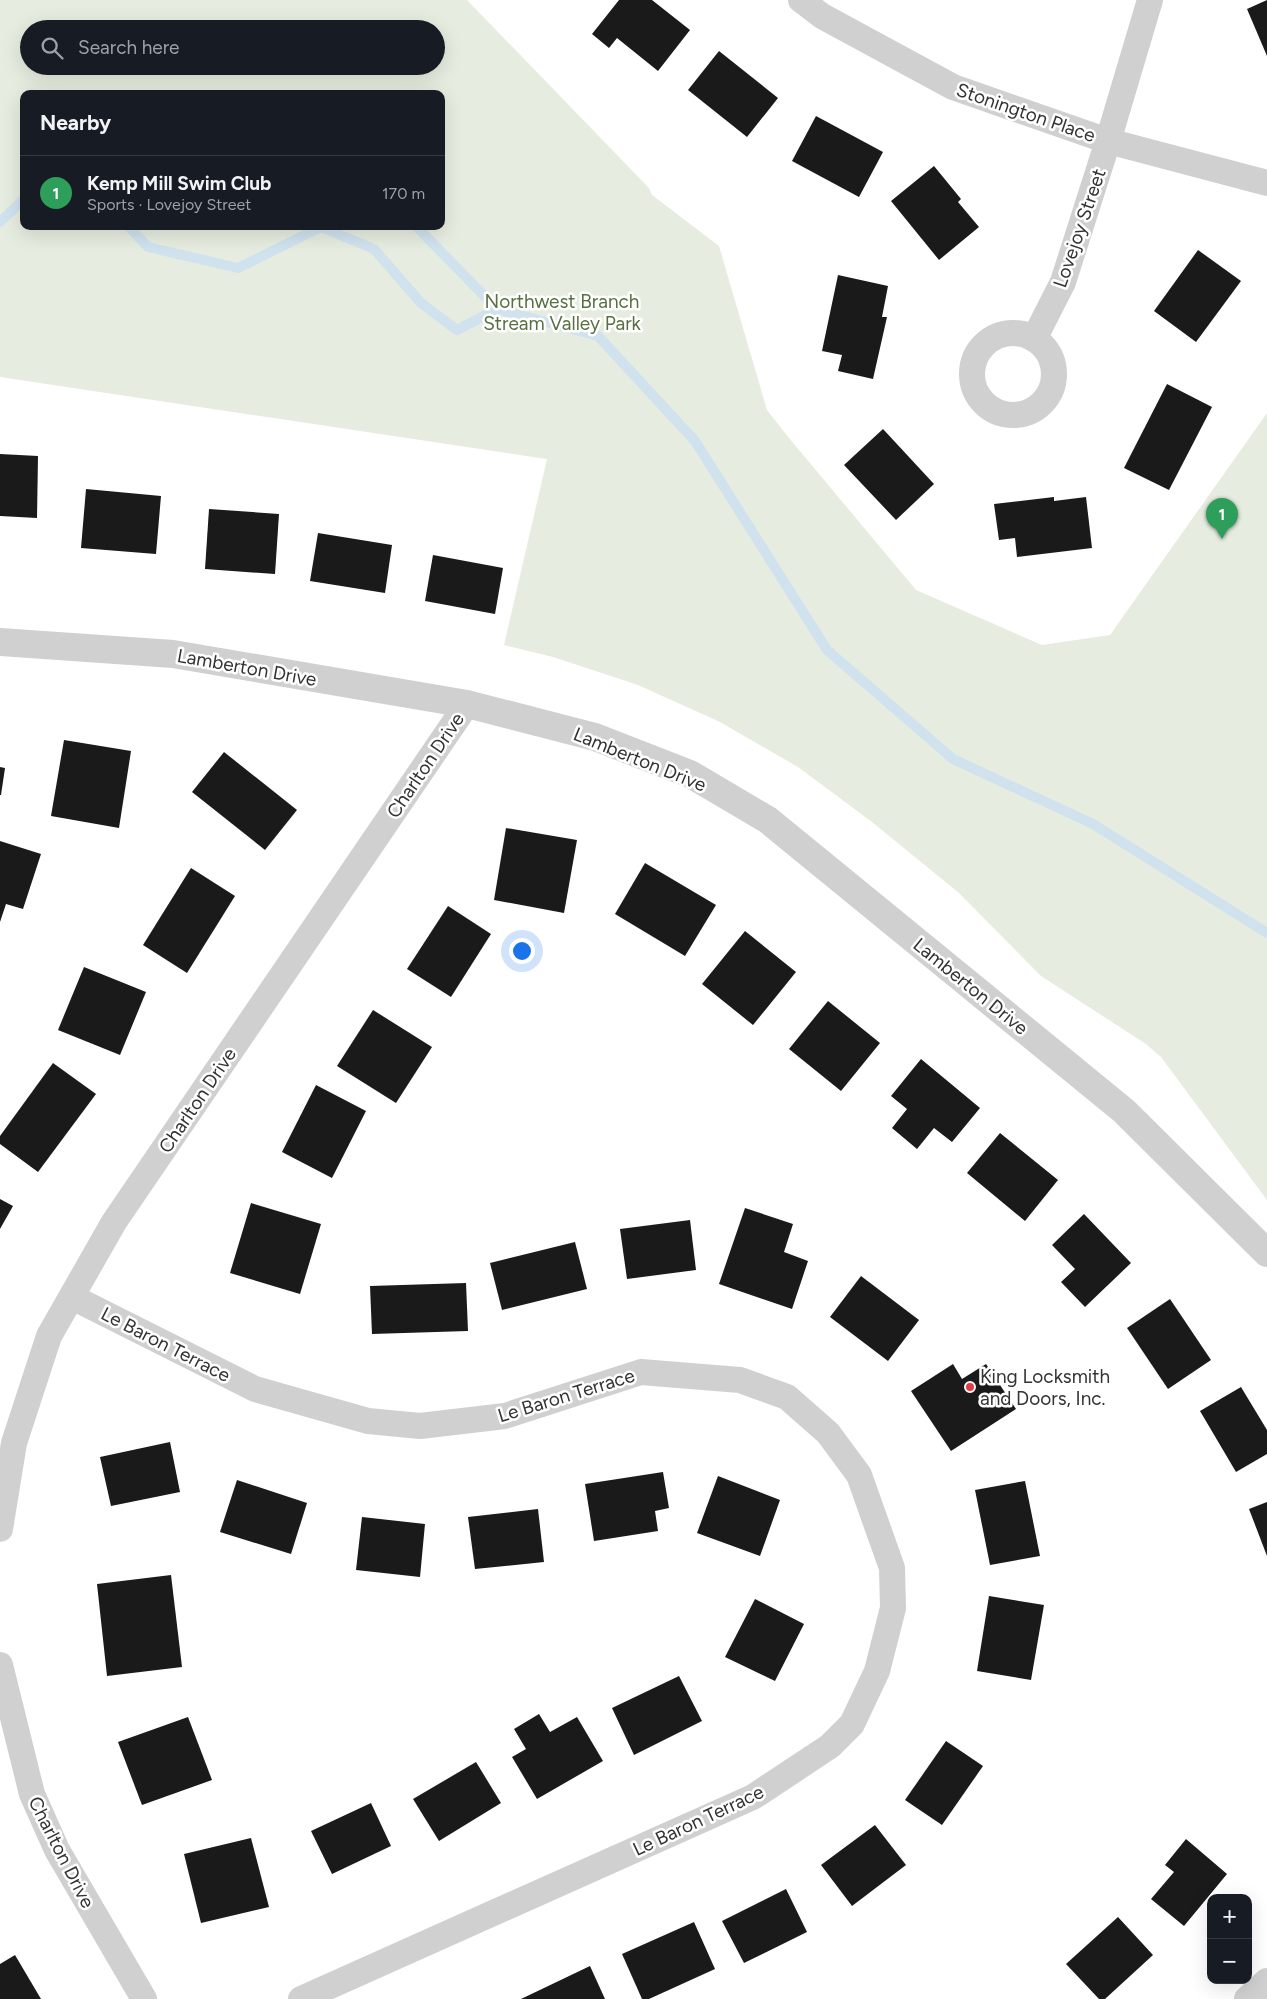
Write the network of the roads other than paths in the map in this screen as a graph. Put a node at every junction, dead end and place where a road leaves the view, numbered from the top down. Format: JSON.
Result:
{"nodes":[{"id":1,"x":801,"y":0,"type":"edge"},
{"id":2,"x":1150,"y":0,"type":"edge"},
{"id":3,"x":1108,"y":141,"type":"junction"},
{"id":4,"x":1267,"y":183,"type":"edge"},
{"id":5,"x":1034,"y":339,"type":"dead end"},
{"id":6,"x":0,"y":642,"type":"edge"},
{"id":7,"x":466,"y":704,"type":"junction"},
{"id":8,"x":1267,"y":1253,"type":"edge"},
{"id":9,"x":72,"y":1297,"type":"junction"},
{"id":10,"x":0,"y":1529,"type":"edge"},
{"id":11,"x":0,"y":1665,"type":"edge"},
{"id":12,"x":1267,"y":1980,"type":"edge"},
{"id":13,"x":144,"y":1999,"type":"edge"},
{"id":14,"x":301,"y":1999,"type":"edge"},
{"id":15,"x":1247,"y":1999,"type":"edge"}],
"edges":[{"from":1,"to":3,"type":"street","name":"Stonington Place"},
{"from":2,"to":3,"type":"street","name":"Lovejoy Street"},
{"from":3,"to":4,"type":"street","name":"Stonington Place"},
{"from":3,"to":5,"type":"street","name":"Lovejoy Street"},
{"from":6,"to":7,"type":"street","name":"Lamberton Drive"},
{"from":7,"to":8,"type":"street","name":"Lamberton Drive"},
{"from":7,"to":9,"type":"street","name":"Charlton Drive"},
{"from":9,"to":10,"type":"street","name":"Charlton Drive"},
{"from":9,"to":14,"type":"street","name":"Le Baron Terrace"},
{"from":11,"to":13,"type":"street","name":"Charlton Drive"},
{"from":12,"to":15,"type":"street"}]}
